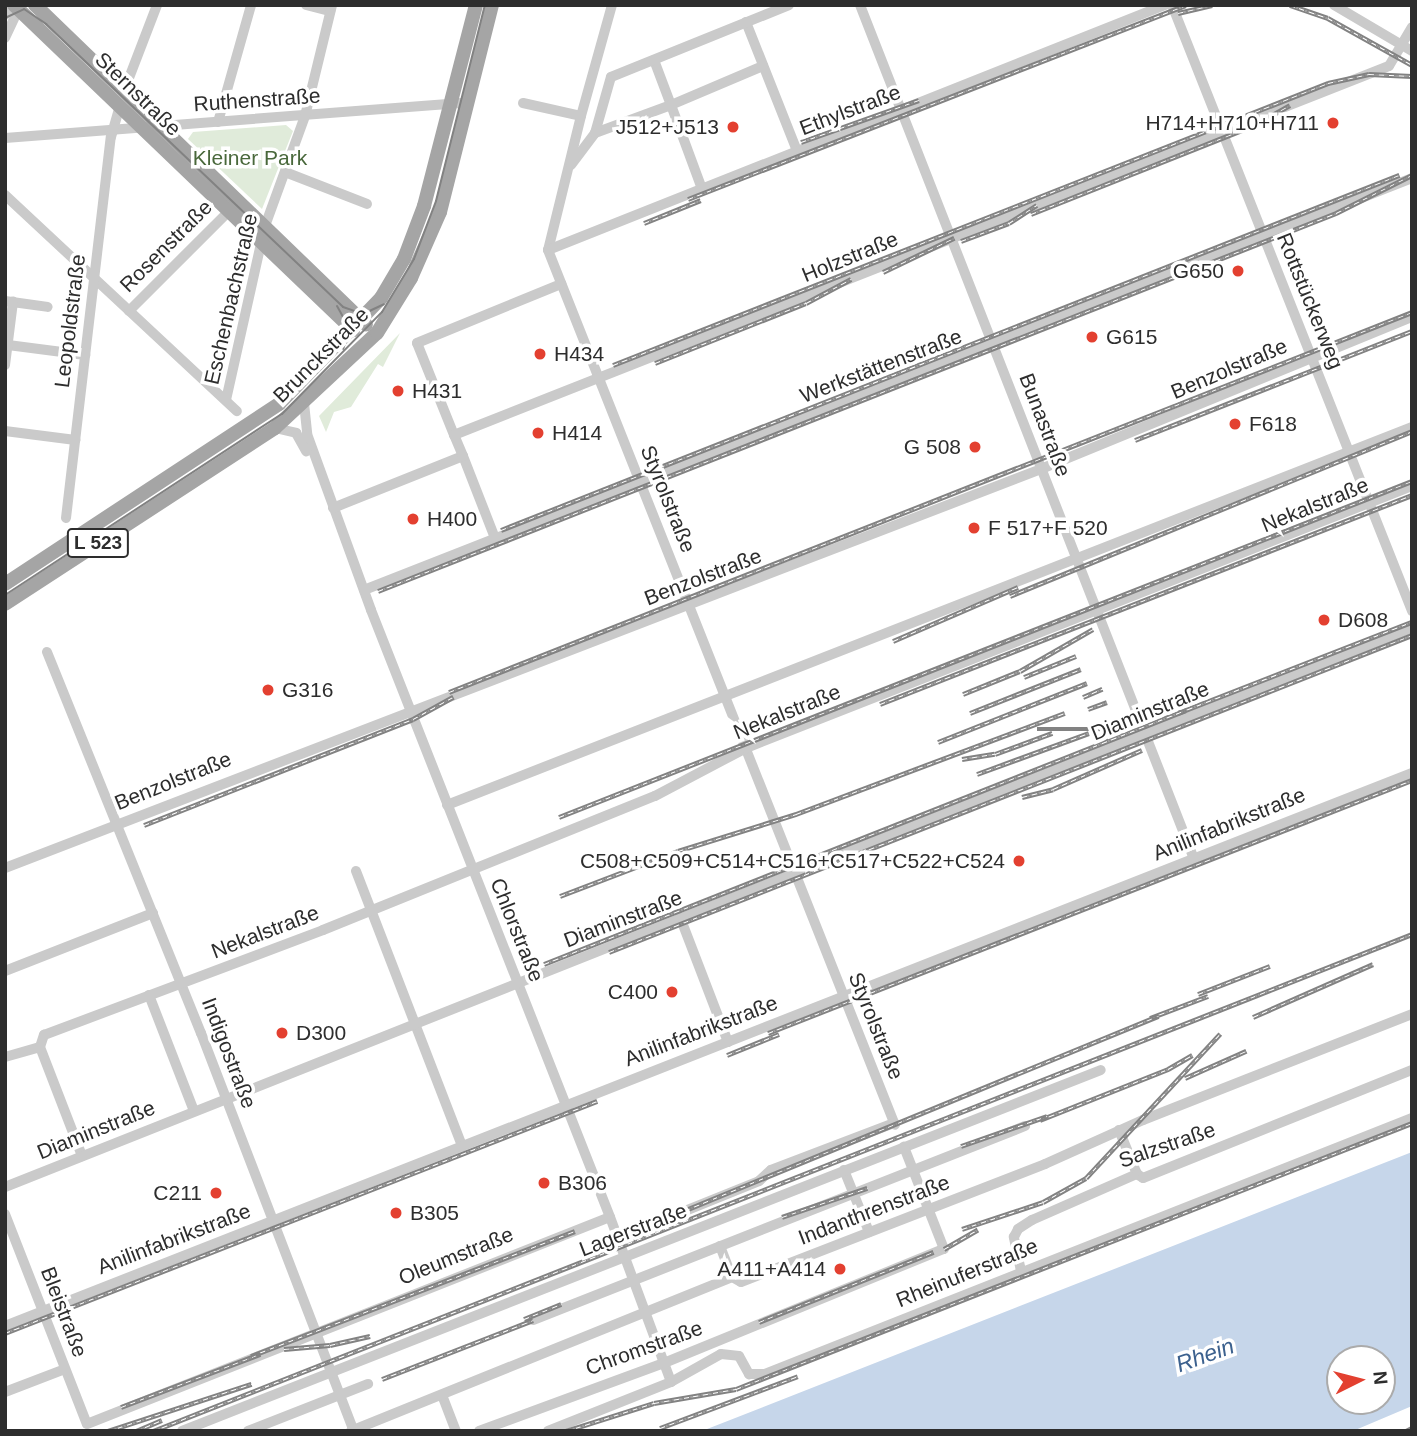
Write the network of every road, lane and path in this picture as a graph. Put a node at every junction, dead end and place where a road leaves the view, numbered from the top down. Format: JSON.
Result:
{"nodes":[{"id":1,"x":35,"y":5,"type":"edge"},
{"id":2,"x":157,"y":5,"type":"edge"},
{"id":3,"x":251,"y":5,"type":"edge"},
{"id":4,"x":306,"y":5,"type":"edge"},
{"id":5,"x":476,"y":5,"type":"edge"},
{"id":6,"x":492,"y":5,"type":"edge"},
{"id":7,"x":612,"y":5,"type":"edge"},
{"id":8,"x":789,"y":5,"type":"edge"},
{"id":9,"x":860,"y":5,"type":"edge"},
{"id":10,"x":1165,"y":5,"type":"edge"},
{"id":11,"x":1172,"y":5,"type":"edge"},
{"id":12,"x":1334,"y":5,"type":"edge"},
{"id":13,"x":16,"y":6,"type":"edge"},
{"id":14,"x":331,"y":8,"type":"edge"},
{"id":15,"x":5,"y":15,"type":"edge"},
{"id":16,"x":746,"y":22,"type":"junction"},
{"id":17,"x":1412,"y":27,"type":"edge"},
{"id":18,"x":5,"y":38,"type":"edge"},
{"id":19,"x":1401,"y":45,"type":"junction"},
{"id":20,"x":1412,"y":51,"type":"edge"},
{"id":21,"x":654,"y":60,"type":"junction"},
{"id":22,"x":763,"y":66,"type":"junction"},
{"id":23,"x":124,"y":91,"type":"junction"},
{"id":24,"x":468,"y":102,"type":"junction"},
{"id":25,"x":523,"y":103,"type":"dead end"},
{"id":26,"x":671,"y":105,"type":"junction"},
{"id":27,"x":120,"y":106,"type":"junction"},
{"id":28,"x":450,"y":107,"type":"junction"},
{"id":29,"x":902,"y":111,"type":"junction"},
{"id":30,"x":305,"y":116,"type":"junction"},
{"id":31,"x":581,"y":116,"type":"junction"},
{"id":32,"x":218,"y":122,"type":"junction"},
{"id":33,"x":186,"y":124,"type":"junction"},
{"id":34,"x":160,"y":125,"type":"junction"},
{"id":35,"x":141,"y":127,"type":"junction"},
{"id":36,"x":112,"y":129,"type":"junction"},
{"id":37,"x":1222,"y":130,"type":"junction"},
{"id":38,"x":595,"y":133,"type":"junction"},
{"id":39,"x":5,"y":138,"type":"edge"},
{"id":40,"x":180,"y":144,"type":"junction"},
{"id":41,"x":797,"y":151,"type":"junction"},
{"id":42,"x":569,"y":167,"type":"junction"},
{"id":43,"x":285,"y":172,"type":"junction"},
{"id":44,"x":1412,"y":178,"type":"edge"},
{"id":45,"x":702,"y":189,"type":"junction"},
{"id":46,"x":5,"y":195,"type":"edge"},
{"id":47,"x":367,"y":204,"type":"dead end"},
{"id":48,"x":231,"y":209,"type":"junction"},
{"id":49,"x":264,"y":234,"type":"junction"},
{"id":50,"x":1263,"y":235,"type":"junction"},
{"id":51,"x":951,"y":237,"type":"junction"},
{"id":52,"x":548,"y":250,"type":"junction"},
{"id":53,"x":94,"y":278,"type":"junction"},
{"id":54,"x":561,"y":284,"type":"junction"},
{"id":55,"x":9,"y":302,"type":"edge"},
{"id":56,"x":48,"y":307,"type":"dead end"},
{"id":57,"x":128,"y":311,"type":"junction"},
{"id":58,"x":1412,"y":317,"type":"edge"},
{"id":59,"x":358,"y":324,"type":"junction"},
{"id":60,"x":992,"y":343,"type":"junction"},
{"id":61,"x":367,"y":344,"type":"junction"},
{"id":62,"x":6,"y":348,"type":"edge"},
{"id":63,"x":85,"y":355,"type":"junction"},
{"id":64,"x":1312,"y":356,"type":"junction"},
{"id":65,"x":598,"y":378,"type":"junction"},
{"id":66,"x":226,"y":400,"type":"junction"},
{"id":67,"x":304,"y":403,"type":"junction"},
{"id":68,"x":237,"y":411,"type":"dead end"},
{"id":69,"x":1412,"y":427,"type":"edge"},
{"id":70,"x":275,"y":428,"type":"junction"},
{"id":71,"x":5,"y":431,"type":"edge"},
{"id":72,"x":454,"y":435,"type":"junction"},
{"id":73,"x":75,"y":440,"type":"junction"},
{"id":74,"x":1349,"y":453,"type":"junction"},
{"id":75,"x":463,"y":456,"type":"junction"},
{"id":76,"x":317,"y":468,"type":"junction"},
{"id":77,"x":1041,"y":469,"type":"junction"},
{"id":78,"x":641,"y":481,"type":"junction"},
{"id":79,"x":1412,"y":486,"type":"edge"},
{"id":80,"x":1370,"y":504,"type":"junction"},
{"id":81,"x":333,"y":508,"type":"junction"},
{"id":82,"x":66,"y":518,"type":"dead end"},
{"id":83,"x":495,"y":538,"type":"junction"},
{"id":84,"x":1076,"y":559,"type":"junction"},
{"id":85,"x":5,"y":584,"type":"edge"},
{"id":86,"x":364,"y":590,"type":"junction"},
{"id":87,"x":688,"y":603,"type":"junction"},
{"id":88,"x":5,"y":604,"type":"edge"},
{"id":89,"x":1097,"y":611,"type":"junction"},
{"id":90,"x":1412,"y":611,"type":"edge"},
{"id":91,"x":1412,"y":628,"type":"edge"},
{"id":92,"x":47,"y":652,"type":"dead end"},
{"id":93,"x":725,"y":696,"type":"junction"},
{"id":94,"x":410,"y":710,"type":"junction"},
{"id":95,"x":1145,"y":733,"type":"junction"},
{"id":96,"x":746,"y":748,"type":"junction"},
{"id":97,"x":1412,"y":773,"type":"edge"},
{"id":98,"x":447,"y":805,"type":"junction"},
{"id":99,"x":117,"y":825,"type":"junction"},
{"id":100,"x":1194,"y":859,"type":"junction"},
{"id":101,"x":5,"y":868,"type":"edge"},
{"id":102,"x":472,"y":870,"type":"junction"},
{"id":103,"x":356,"y":872,"type":"dead end"},
{"id":104,"x":795,"y":872,"type":"junction"},
{"id":105,"x":372,"y":911,"type":"junction"},
{"id":106,"x":153,"y":913,"type":"junction"},
{"id":107,"x":680,"y":917,"type":"junction"},
{"id":108,"x":5,"y":971,"type":"edge"},
{"id":109,"x":516,"y":981,"type":"junction"},
{"id":110,"x":182,"y":985,"type":"junction"},
{"id":111,"x":149,"y":995,"type":"junction"},
{"id":112,"x":844,"y":996,"type":"junction"},
{"id":113,"x":1412,"y":1014,"type":"edge"},
{"id":114,"x":414,"y":1021,"type":"junction"},
{"id":115,"x":728,"y":1041,"type":"junction"},
{"id":116,"x":40,"y":1047,"type":"junction"},
{"id":117,"x":5,"y":1057,"type":"edge"},
{"id":118,"x":1101,"y":1070,"type":"dead end"},
{"id":119,"x":1412,"y":1070,"type":"edge"},
{"id":120,"x":225,"y":1096,"type":"junction"},
{"id":121,"x":565,"y":1105,"type":"junction"},
{"id":122,"x":194,"y":1111,"type":"junction"},
{"id":123,"x":1412,"y":1118,"type":"edge"},
{"id":124,"x":1026,"y":1126,"type":"dead end"},
{"id":125,"x":1119,"y":1130,"type":"junction"},
{"id":126,"x":462,"y":1146,"type":"junction"},
{"id":127,"x":904,"y":1147,"type":"junction"},
{"id":128,"x":82,"y":1156,"type":"junction"},
{"id":129,"x":844,"y":1170,"type":"junction"},
{"id":130,"x":912,"y":1170,"type":"junction"},
{"id":131,"x":1137,"y":1174,"type":"junction"},
{"id":132,"x":5,"y":1186,"type":"edge"},
{"id":133,"x":853,"y":1194,"type":"junction"},
{"id":134,"x":928,"y":1210,"type":"junction"},
{"id":135,"x":5,"y":1214,"type":"edge"},
{"id":136,"x":610,"y":1217,"type":"junction"},
{"id":137,"x":271,"y":1221,"type":"junction"},
{"id":138,"x":869,"y":1233,"type":"junction"},
{"id":139,"x":618,"y":1238,"type":"junction"},
{"id":140,"x":720,"y":1246,"type":"junction"},
{"id":141,"x":624,"y":1254,"type":"junction"},
{"id":142,"x":1021,"y":1271,"type":"junction"},
{"id":143,"x":732,"y":1277,"type":"junction"},
{"id":144,"x":634,"y":1280,"type":"junction"},
{"id":145,"x":43,"y":1311,"type":"junction"},
{"id":146,"x":646,"y":1314,"type":"junction"},
{"id":147,"x":533,"y":1320,"type":"dead end"},
{"id":148,"x":5,"y":1326,"type":"edge"},
{"id":149,"x":316,"y":1334,"type":"junction"},
{"id":150,"x":664,"y":1363,"type":"junction"},
{"id":151,"x":65,"y":1369,"type":"junction"},
{"id":152,"x":330,"y":1371,"type":"junction"},
{"id":153,"x":671,"y":1382,"type":"junction"},
{"id":154,"x":368,"y":1384,"type":"dead end"},
{"id":155,"x":5,"y":1392,"type":"edge"},
{"id":156,"x":340,"y":1394,"type":"junction"},
{"id":157,"x":442,"y":1395,"type":"junction"},
{"id":158,"x":87,"y":1424,"type":"joint"},
{"id":159,"x":353,"y":1430,"type":"edge"},
{"id":160,"x":182,"y":1431,"type":"edge"},
{"id":161,"x":248,"y":1431,"type":"edge"},
{"id":162,"x":456,"y":1431,"type":"edge"},
{"id":163,"x":479,"y":1431,"type":"edge"},
{"id":164,"x":548,"y":1431,"type":"edge"}],
"edges":[{"from":1,"to":23,"type":"main road","name":"Sternstraße"},
{"from":2,"to":23,"type":"street"},
{"from":3,"to":32,"type":"street"},
{"from":4,"to":14,"type":"street"},
{"from":5,"to":28,"type":"main road","name":"Brunckstraße","number":"L 523"},
{"from":6,"to":24,"type":"main road","name":"Brunckstraße","number":"L 523"},
{"from":7,"to":31,"type":"street"},
{"from":8,"to":16,"type":"street"},
{"from":9,"to":29,"type":"street","name":"Bunastraße"},
{"from":10,"to":29,"type":"street","name":"Ethylstraße"},
{"from":11,"to":37,"type":"street","name":"Rottstückerweg"},
{"from":12,"to":19,"type":"street"},
{"from":13,"to":15,"type":"street"},
{"from":13,"to":18,"type":"street"},
{"from":13,"to":27,"type":"main road","name":"Sternstraße"},
{"from":14,"to":30,"type":"street","name":"Eschenbachstraße"},
{"from":16,"to":21,"type":"street"},
{"from":16,"to":22,"type":"street"},
{"from":17,"to":19,"type":"street","name":"Holzstraße"},
{"from":19,"to":20,"type":"street"},
{"from":19,"to":37,"type":"street","name":"Holzstraße"},
{"from":21,"to":26,"type":"street"},
{"from":21,"to":38,"type":"street"},
{"from":22,"to":26,"type":"street"},
{"from":22,"to":41,"type":"street"},
{"from":23,"to":34,"type":"main road","name":"Sternstraße"},
{"from":24,"to":28,"type":"street","name":"Ruthenstraße"},
{"from":24,"to":61,"type":"main road","name":"Brunckstraße","number":"L 523"},
{"from":25,"to":31,"type":"street"},
{"from":26,"to":38,"type":"street"},
{"from":26,"to":45,"type":"street"},
{"from":27,"to":35,"type":"main road","name":"Sternstraße"},
{"from":27,"to":36,"type":"street","name":"Leopoldstraße"},
{"from":28,"to":30,"type":"street","name":"Ruthenstraße"},
{"from":28,"to":59,"type":"main road","name":"Brunckstraße","number":"L 523"},
{"from":29,"to":41,"type":"street","name":"Ethylstraße"},
{"from":29,"to":51,"type":"street","name":"Bunastraße"},
{"from":30,"to":32,"type":"street","name":"Ruthenstraße"},
{"from":30,"to":43,"type":"street","name":"Eschenbachstraße"},
{"from":31,"to":42,"type":"street"},
{"from":32,"to":33,"type":"street","name":"Ruthenstraße"},
{"from":33,"to":34,"type":"street","name":"Ruthenstraße"},
{"from":33,"to":40,"type":"street"},
{"from":34,"to":35,"type":"street","name":"Ruthenstraße"},
{"from":34,"to":40,"type":"main road","name":"Sternstraße"},
{"from":35,"to":36,"type":"street","name":"Ruthenstraße"},
{"from":35,"to":48,"type":"main road","name":"Sternstraße"},
{"from":36,"to":39,"type":"street","name":"Ruthenstraße"},
{"from":36,"to":53,"type":"street","name":"Leopoldstraße"},
{"from":37,"to":50,"type":"street","name":"Rottstückerweg"},
{"from":37,"to":51,"type":"street","name":"Holzstraße"},
{"from":38,"to":42,"type":"street"},
{"from":40,"to":49,"type":"main road","name":"Sternstraße"},
{"from":41,"to":45,"type":"street","name":"Ethylstraße"},
{"from":42,"to":52,"type":"street"},
{"from":43,"to":47,"type":"street"},
{"from":43,"to":49,"type":"street","name":"Eschenbachstraße"},
{"from":44,"to":50,"type":"street","name":"Werkstättenstraße"},
{"from":45,"to":52,"type":"street","name":"Ethylstraße"},
{"from":46,"to":53,"type":"street"},
{"from":48,"to":49,"type":"main road","name":"Sternstraße"},
{"from":48,"to":57,"type":"street","name":"Rosenstraße"},
{"from":49,"to":59,"type":"main road","name":"Sternstraße"},
{"from":49,"to":66,"type":"street","name":"Eschenbachstraße"},
{"from":50,"to":60,"type":"street","name":"Werkstättenstraße"},
{"from":50,"to":64,"type":"street","name":"Rottstückerweg"},
{"from":51,"to":60,"type":"street","name":"Bunastraße"},
{"from":51,"to":65,"type":"street","name":"Holzstraße"},
{"from":52,"to":54,"type":"street","name":"Styrolstraße"},
{"from":53,"to":57,"type":"street"},
{"from":53,"to":63,"type":"street","name":"Leopoldstraße"},
{"from":54,"to":65,"type":"street","name":"Styrolstraße"},
{"from":54,"to":72,"type":"street"},
{"from":55,"to":56,"type":"street"},
{"from":55,"to":62,"type":"street"},
{"from":57,"to":66,"type":"street"},
{"from":58,"to":64,"type":"street","name":"Benzolstraße"},
{"from":59,"to":61,"type":"main road"},
{"from":59,"to":85,"type":"main road","name":"Brunckstraße","number":"L 523"},
{"from":60,"to":77,"type":"street","name":"Bunastraße"},
{"from":60,"to":78,"type":"street","name":"Werkstättenstraße"},
{"from":61,"to":67,"type":"main road","name":"Brunckstraße","number":"L 523"},
{"from":62,"to":63,"type":"street"},
{"from":63,"to":73,"type":"street","name":"Leopoldstraße"},
{"from":64,"to":74,"type":"street","name":"Rottstückerweg"},
{"from":64,"to":77,"type":"street","name":"Benzolstraße"},
{"from":65,"to":72,"type":"street","name":"Holzstraße"},
{"from":65,"to":78,"type":"street","name":"Styrolstraße"},
{"from":66,"to":68,"type":"street"},
{"from":67,"to":70,"type":"main road","name":"Brunckstraße","number":"L 523"},
{"from":67,"to":76,"type":"street"},
{"from":69,"to":74,"type":"street"},
{"from":70,"to":76,"type":"street"},
{"from":70,"to":88,"type":"main road","name":"Brunckstraße","number":"L 523"},
{"from":71,"to":73,"type":"street"},
{"from":72,"to":75,"type":"street"},
{"from":73,"to":82,"type":"street","name":"Leopoldstraße"},
{"from":74,"to":80,"type":"street","name":"Rottstückerweg"},
{"from":74,"to":84,"type":"street"},
{"from":75,"to":81,"type":"street"},
{"from":75,"to":83,"type":"street"},
{"from":76,"to":81,"type":"street","name":"Chlorstraße"},
{"from":77,"to":84,"type":"street","name":"Bunastraße"},
{"from":77,"to":87,"type":"street","name":"Benzolstraße"},
{"from":78,"to":83,"type":"street","name":"Werkstättenstraße"},
{"from":78,"to":87,"type":"street","name":"Styrolstraße"},
{"from":79,"to":80,"type":"street","name":"Nekalstraße"},
{"from":80,"to":89,"type":"street","name":"Nekalstraße"},
{"from":80,"to":90,"type":"street","name":"Rottstückerweg"},
{"from":81,"to":86,"type":"street","name":"Chlorstraße"},
{"from":83,"to":86,"type":"street","name":"Werkstättenstraße"},
{"from":84,"to":89,"type":"street","name":"Bunastraße"},
{"from":84,"to":93,"type":"street"},
{"from":86,"to":94,"type":"street","name":"Chlorstraße"},
{"from":87,"to":93,"type":"street","name":"Styrolstraße"},
{"from":87,"to":94,"type":"street","name":"Benzolstraße"},
{"from":89,"to":95,"type":"street","name":"Bunastraße"},
{"from":89,"to":96,"type":"street","name":"Nekalstraße"},
{"from":91,"to":95,"type":"street","name":"Diaminstraße"},
{"from":92,"to":99,"type":"street","name":"Indigostraße"},
{"from":93,"to":96,"type":"street","name":"Styrolstraße"},
{"from":93,"to":98,"type":"street"},
{"from":94,"to":98,"type":"street","name":"Chlorstraße"},
{"from":94,"to":99,"type":"street","name":"Benzolstraße"},
{"from":95,"to":100,"type":"street","name":"Bunastraße"},
{"from":95,"to":104,"type":"street","name":"Diaminstraße"},
{"from":96,"to":102,"type":"street","name":"Nekalstraße"},
{"from":96,"to":104,"type":"street","name":"Styrolstraße"},
{"from":97,"to":100,"type":"street","name":"Anilinfabrikstraße"},
{"from":98,"to":102,"type":"street","name":"Chlorstraße"},
{"from":99,"to":101,"type":"street","name":"Benzolstraße"},
{"from":99,"to":106,"type":"street","name":"Indigostraße"},
{"from":100,"to":112,"type":"street","name":"Anilinfabrikstraße"},
{"from":102,"to":105,"type":"street","name":"Nekalstraße"},
{"from":102,"to":109,"type":"street","name":"Chlorstraße"},
{"from":103,"to":105,"type":"street"},
{"from":104,"to":107,"type":"street","name":"Diaminstraße"},
{"from":104,"to":112,"type":"street","name":"Styrolstraße"},
{"from":105,"to":110,"type":"street","name":"Nekalstraße"},
{"from":105,"to":114,"type":"street"},
{"from":106,"to":108,"type":"street"},
{"from":106,"to":110,"type":"street","name":"Indigostraße"},
{"from":107,"to":109,"type":"street","name":"Diaminstraße"},
{"from":107,"to":115,"type":"street"},
{"from":109,"to":114,"type":"street","name":"Diaminstraße"},
{"from":109,"to":121,"type":"street","name":"Chlorstraße"},
{"from":110,"to":111,"type":"street","name":"Nekalstraße"},
{"from":110,"to":120,"type":"street","name":"Indigostraße"},
{"from":111,"to":116,"type":"street","name":"Nekalstraße"},
{"from":111,"to":122,"type":"street"},
{"from":112,"to":115,"type":"street","name":"Anilinfabrikstraße"},
{"from":112,"to":139,"type":"street","name":"Styrolstraße"},
{"from":113,"to":125,"type":"street","name":"Indanthrenstraße"},
{"from":114,"to":120,"type":"street","name":"Diaminstraße"},
{"from":114,"to":126,"type":"street"},
{"from":115,"to":121,"type":"street","name":"Anilinfabrikstraße"},
{"from":116,"to":117,"type":"street"},
{"from":116,"to":128,"type":"street"},
{"from":118,"to":127,"type":"street","name":"Lagerstraße"},
{"from":119,"to":131,"type":"street","name":"Salzstraße"},
{"from":120,"to":122,"type":"street","name":"Diaminstraße"},
{"from":120,"to":137,"type":"street","name":"Indigostraße"},
{"from":121,"to":126,"type":"street","name":"Anilinfabrikstraße"},
{"from":121,"to":136,"type":"street","name":"Chlorstraße"},
{"from":122,"to":128,"type":"street","name":"Diaminstraße"},
{"from":123,"to":142,"type":"street","name":"Rheinuferstraße"},
{"from":124,"to":130,"type":"street"},
{"from":125,"to":131,"type":"street"},
{"from":125,"to":134,"type":"street","name":"Indanthrenstraße"},
{"from":126,"to":137,"type":"street","name":"Anilinfabrikstraße"},
{"from":127,"to":129,"type":"street","name":"Lagerstraße"},
{"from":127,"to":130,"type":"street"},
{"from":128,"to":132,"type":"street","name":"Diaminstraße"},
{"from":129,"to":133,"type":"street"},
{"from":129,"to":141,"type":"street","name":"Lagerstraße"},
{"from":130,"to":133,"type":"street"},
{"from":130,"to":134,"type":"street"},
{"from":131,"to":142,"type":"street","name":"Salzstraße"},
{"from":133,"to":138,"type":"street"},
{"from":133,"to":140,"type":"street"},
{"from":134,"to":138,"type":"street","name":"Indanthrenstraße"},
{"from":134,"to":150,"type":"street","name":"Chromstraße"},
{"from":135,"to":145,"type":"street","name":"Bleistraße"},
{"from":136,"to":139,"type":"street","name":"Chlorstraße"},
{"from":136,"to":149,"type":"street","name":"Oleumstraße"},
{"from":137,"to":145,"type":"street","name":"Anilinfabrikstraße"},
{"from":137,"to":149,"type":"street","name":"Indigostraße"},
{"from":138,"to":143,"type":"street","name":"Indanthrenstraße"},
{"from":139,"to":141,"type":"street","name":"Chlorstraße"},
{"from":140,"to":143,"type":"street"},
{"from":140,"to":144,"type":"street"},
{"from":141,"to":144,"type":"street","name":"Chlorstraße"},
{"from":141,"to":152,"type":"street","name":"Lagerstraße"},
{"from":142,"to":153,"type":"street","name":"Rheinuferstraße"},
{"from":143,"to":146,"type":"street","name":"Indanthrenstraße"},
{"from":144,"to":146,"type":"street","name":"Chlorstraße"},
{"from":144,"to":147,"type":"street"},
{"from":145,"to":148,"type":"street","name":"Anilinfabrikstraße"},
{"from":145,"to":151,"type":"street","name":"Bleistraße"},
{"from":146,"to":150,"type":"street","name":"Chlorstraße"},
{"from":146,"to":157,"type":"street","name":"Indanthrenstraße"},
{"from":149,"to":152,"type":"street","name":"Indigostraße"},
{"from":149,"to":158,"type":"street","name":"Oleumstraße"},
{"from":150,"to":153,"type":"street","name":"Chlorstraße"},
{"from":150,"to":163,"type":"street","name":"Chromstraße"},
{"from":151,"to":155,"type":"street"},
{"from":151,"to":158,"type":"street","name":"Bleistraße"},
{"from":152,"to":156,"type":"street","name":"Indigostraße"},
{"from":152,"to":160,"type":"street","name":"Lagerstraße"},
{"from":153,"to":164,"type":"street","name":"Rheinuferstraße"},
{"from":154,"to":156,"type":"street"},
{"from":156,"to":159,"type":"street","name":"Indigostraße"},
{"from":156,"to":161,"type":"street"},
{"from":157,"to":159,"type":"street","name":"Indanthrenstraße"},
{"from":157,"to":162,"type":"street"}]}
